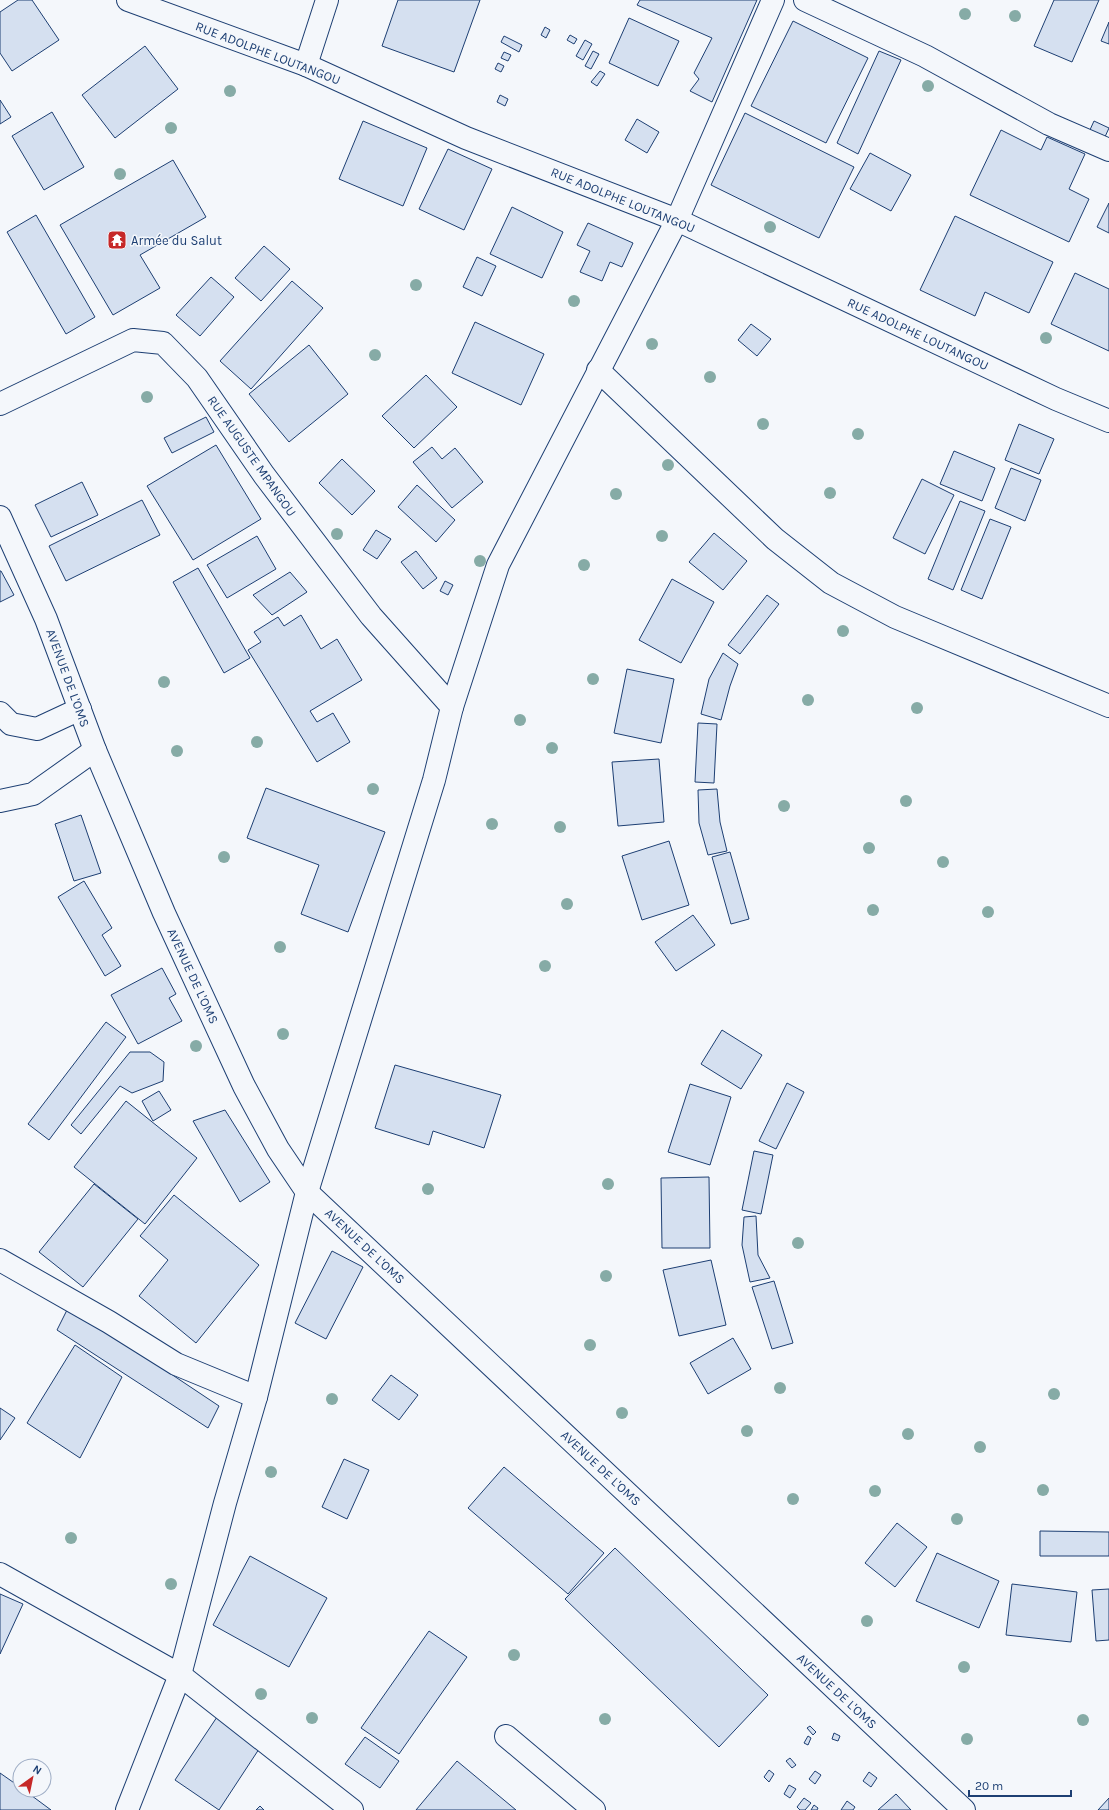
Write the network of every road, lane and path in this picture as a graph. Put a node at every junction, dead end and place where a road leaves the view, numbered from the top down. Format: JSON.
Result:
{"nodes":[{"id":1,"x":128,"y":0,"type":"edge"},
{"id":2,"x":327,"y":0,"type":"edge"},
{"id":3,"x":773,"y":0,"type":"edge"},
{"id":4,"x":805,"y":0,"type":"edge"},
{"id":5,"x":306,"y":65,"type":"junction"},
{"id":6,"x":1109,"y":150,"type":"edge"},
{"id":7,"x":676,"y":220,"type":"junction"},
{"id":8,"x":598,"y":370,"type":"junction"},
{"id":9,"x":0,"y":404,"type":"edge"},
{"id":10,"x":1109,"y":421,"type":"edge"},
{"id":11,"x":0,"y":517,"type":"edge"},
{"id":12,"x":1109,"y":706,"type":"edge"},
{"id":13,"x":452,"y":707,"type":"junction"},
{"id":14,"x":80,"y":709,"type":"junction"},
{"id":15,"x":0,"y":713,"type":"edge"},
{"id":16,"x":95,"y":750,"type":"junction"},
{"id":17,"x":0,"y":801,"type":"edge"},
{"id":18,"x":307,"y":1192,"type":"junction"},
{"id":19,"x":0,"y":1260,"type":"edge"},
{"id":20,"x":256,"y":1397,"type":"junction"},
{"id":21,"x":0,"y":1574,"type":"edge"},
{"id":22,"x":180,"y":1675,"type":"junction"},
{"id":23,"x":506,"y":1736,"type":"dead end"},
{"id":24,"x":127,"y":1810,"type":"edge"},
{"id":25,"x":352,"y":1810,"type":"edge"},
{"id":26,"x":594,"y":1810,"type":"edge"},
{"id":27,"x":964,"y":1810,"type":"edge"}],
"edges":[{"from":1,"to":5,"type":"street","name":"RUE ADOLPHE LOUTANGOU"},
{"from":2,"to":5,"type":"street"},
{"from":3,"to":7,"type":"street"},
{"from":4,"to":6,"type":"street"},
{"from":5,"to":7,"type":"street","name":"RUE ADOLPHE LOUTANGOU"},
{"from":7,"to":8,"type":"street"},
{"from":7,"to":10,"type":"street","name":"RUE ADOLPHE LOUTANGOU"},
{"from":8,"to":12,"type":"street"},
{"from":8,"to":13,"type":"street"},
{"from":9,"to":13,"type":"street","name":"RUE AUGUSTE MPANGOU"},
{"from":11,"to":14,"type":"street","name":"AVENUE DE L'OMS"},
{"from":13,"to":18,"type":"street"},
{"from":14,"to":15,"type":"street"},
{"from":14,"to":16,"type":"street","name":"AVENUE DE L'OMS"},
{"from":16,"to":17,"type":"street"},
{"from":16,"to":18,"type":"street","name":"AVENUE DE L'OMS"},
{"from":18,"to":20,"type":"street"},
{"from":18,"to":27,"type":"street","name":"AVENUE DE L'OMS"},
{"from":19,"to":20,"type":"street"},
{"from":20,"to":22,"type":"street"},
{"from":21,"to":22,"type":"street"},
{"from":22,"to":24,"type":"street"},
{"from":22,"to":25,"type":"street"},
{"from":23,"to":26,"type":"street"}]}
